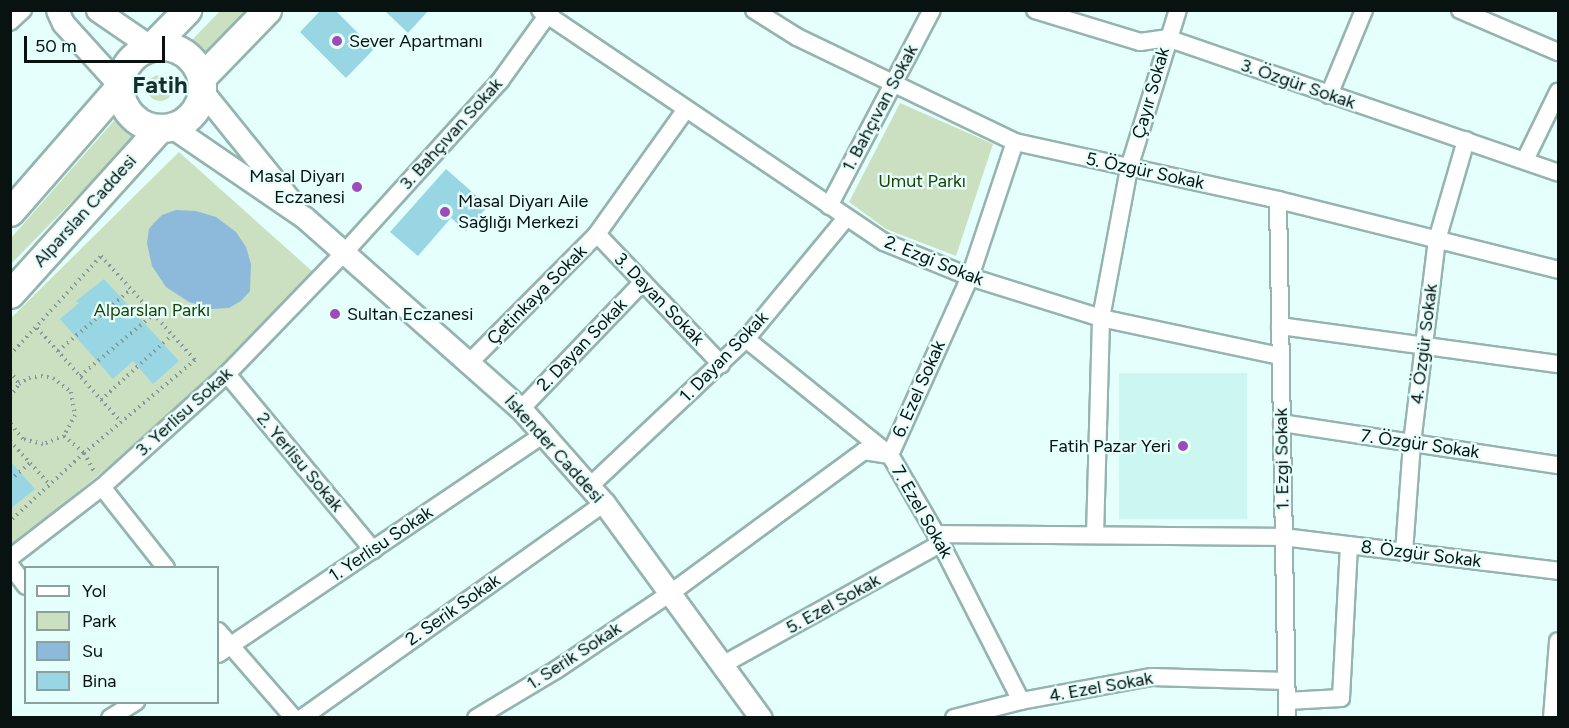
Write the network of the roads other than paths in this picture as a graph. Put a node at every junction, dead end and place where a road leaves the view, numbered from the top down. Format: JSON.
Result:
{"nodes":[{"id":1,"x":23,"y":10,"type":"edge"},
{"id":2,"x":57,"y":10,"type":"edge"},
{"id":3,"x":97,"y":10,"type":"edge"},
{"id":4,"x":188,"y":10,"type":"edge"},
{"id":5,"x":267,"y":10,"type":"edge"},
{"id":6,"x":754,"y":10,"type":"edge"},
{"id":7,"x":932,"y":10,"type":"edge"},
{"id":8,"x":1035,"y":10,"type":"edge"},
{"id":9,"x":1178,"y":10,"type":"edge"},
{"id":10,"x":1364,"y":10,"type":"edge"},
{"id":11,"x":1460,"y":10,"type":"edge"},
{"id":12,"x":546,"y":12,"type":"edge"},
{"id":13,"x":10,"y":22,"type":"edge"},
{"id":14,"x":1167,"y":38,"type":"junction"},
{"id":15,"x":151,"y":47,"type":"junction"},
{"id":16,"x":1558,"y":52,"type":"edge"},
{"id":17,"x":201,"y":84,"type":"junction"},
{"id":18,"x":120,"y":86,"type":"junction"},
{"id":19,"x":892,"y":86,"type":"junction"},
{"id":20,"x":1558,"y":92,"type":"edge"},
{"id":21,"x":1329,"y":95,"type":"junction"},
{"id":22,"x":686,"y":109,"type":"junction"},
{"id":23,"x":166,"y":127,"type":"junction"},
{"id":24,"x":1466,"y":140,"type":"junction"},
{"id":25,"x":1015,"y":142,"type":"junction"},
{"id":26,"x":1525,"y":160,"type":"junction"},
{"id":27,"x":1129,"y":168,"type":"junction"},
{"id":28,"x":1558,"y":173,"type":"edge"},
{"id":29,"x":1278,"y":200,"type":"junction"},
{"id":30,"x":829,"y":206,"type":"junction"},
{"id":31,"x":10,"y":212,"type":"edge"},
{"id":32,"x":305,"y":218,"type":"junction"},
{"id":33,"x":846,"y":218,"type":"junction"},
{"id":34,"x":597,"y":234,"type":"junction"},
{"id":35,"x":1437,"y":240,"type":"junction"},
{"id":36,"x":345,"y":252,"type":"junction"},
{"id":37,"x":1558,"y":270,"type":"edge"},
{"id":38,"x":970,"y":277,"type":"junction"},
{"id":39,"x":643,"y":282,"type":"junction"},
{"id":40,"x":10,"y":294,"type":"edge"},
{"id":41,"x":1101,"y":318,"type":"junction"},
{"id":42,"x":1280,"y":326,"type":"junction"},
{"id":43,"x":746,"y":339,"type":"junction"},
{"id":44,"x":1424,"y":345,"type":"junction"},
{"id":45,"x":1280,"y":356,"type":"junction"},
{"id":46,"x":470,"y":362,"type":"junction"},
{"id":47,"x":721,"y":364,"type":"junction"},
{"id":48,"x":1558,"y":364,"type":"edge"},
{"id":49,"x":227,"y":374,"type":"junction"},
{"id":50,"x":520,"y":409,"type":"junction"},
{"id":51,"x":1282,"y":423,"type":"junction"},
{"id":52,"x":544,"y":434,"type":"junction"},
{"id":53,"x":1412,"y":443,"type":"junction"},
{"id":54,"x":890,"y":455,"type":"junction"},
{"id":55,"x":1558,"y":465,"type":"edge"},
{"id":56,"x":590,"y":486,"type":"junction"},
{"id":57,"x":102,"y":487,"type":"junction"},
{"id":58,"x":604,"y":503,"type":"junction"},
{"id":59,"x":1095,"y":535,"type":"junction"},
{"id":60,"x":1284,"y":537,"type":"junction"},
{"id":61,"x":938,"y":538,"type":"junction"},
{"id":62,"x":1349,"y":545,"type":"junction"},
{"id":63,"x":373,"y":550,"type":"junction"},
{"id":64,"x":1404,"y":552,"type":"junction"},
{"id":65,"x":10,"y":558,"type":"edge"},
{"id":66,"x":10,"y":565,"type":"edge"},
{"id":67,"x":165,"y":566,"type":"edge"},
{"id":68,"x":1558,"y":571,"type":"edge"},
{"id":69,"x":24,"y":583,"type":"edge"},
{"id":70,"x":672,"y":592,"type":"junction"},
{"id":71,"x":219,"y":634,"type":"edge"},
{"id":72,"x":1558,"y":641,"type":"edge"},
{"id":73,"x":224,"y":650,"type":"edge"},
{"id":74,"x":724,"y":664,"type":"junction"},
{"id":75,"x":1286,"y":681,"type":"junction"},
{"id":76,"x":1021,"y":701,"type":"junction"},
{"id":77,"x":132,"y":704,"type":"edge"},
{"id":78,"x":1287,"y":709,"type":"edge"},
{"id":79,"x":113,"y":713,"type":"edge"},
{"id":80,"x":294,"y":717,"type":"edge"},
{"id":81,"x":302,"y":717,"type":"edge"},
{"id":82,"x":476,"y":717,"type":"edge"},
{"id":83,"x":761,"y":717,"type":"edge"},
{"id":84,"x":954,"y":717,"type":"edge"},
{"id":85,"x":1552,"y":717,"type":"edge"}],
"edges":[{"from":1,"to":13,"type":"street"},
{"from":2,"to":18,"type":"street"},
{"from":3,"to":15,"type":"street"},
{"from":4,"to":15,"type":"main road"},
{"from":5,"to":17,"type":"main road","name":"Alparslan Caddesi"},
{"from":6,"to":19,"type":"street","name":"5. Özgür Sokak"},
{"from":7,"to":19,"type":"street","name":"1. Bahçıvan Sokak"},
{"from":8,"to":14,"type":"street","name":"3. Özgür Sokak"},
{"from":9,"to":14,"type":"street","name":"Çayır Sokak"},
{"from":10,"to":21,"type":"street"},
{"from":11,"to":16,"type":"street"},
{"from":12,"to":22,"type":"street","name":"2. Ezgi Sokak"},
{"from":12,"to":36,"type":"street","name":"3. Bahçıvan Sokak"},
{"from":14,"to":21,"type":"street","name":"3. Özgür Sokak"},
{"from":14,"to":27,"type":"street","name":"Çayır Sokak"},
{"from":15,"to":17,"type":"main road"},
{"from":15,"to":18,"type":"main road"},
{"from":17,"to":23,"type":"main road","name":"Alparslan Caddesi"},
{"from":17,"to":32,"type":"street"},
{"from":18,"to":23,"type":"main road"},
{"from":18,"to":31,"type":"main road"},
{"from":19,"to":25,"type":"street","name":"5. Özgür Sokak"},
{"from":19,"to":30,"type":"street","name":"1. Bahçıvan Sokak"},
{"from":20,"to":26,"type":"street"},
{"from":21,"to":24,"type":"street","name":"3. Özgür Sokak"},
{"from":22,"to":30,"type":"street","name":"2. Ezgi Sokak"},
{"from":22,"to":34,"type":"street","name":"Çetinkaya Sokak"},
{"from":23,"to":32,"type":"street"},
{"from":23,"to":40,"type":"main road","name":"Alparslan Caddesi"},
{"from":24,"to":26,"type":"street","name":"3. Özgür Sokak"},
{"from":24,"to":35,"type":"street","name":"4. Özgür Sokak"},
{"from":25,"to":27,"type":"street","name":"5. Özgür Sokak"},
{"from":25,"to":38,"type":"street","name":"6. Ezel Sokak"},
{"from":26,"to":28,"type":"street","name":"3. Özgür Sokak"},
{"from":27,"to":29,"type":"street","name":"5. Özgür Sokak"},
{"from":27,"to":41,"type":"street","name":"Çayır Sokak"},
{"from":29,"to":35,"type":"street","name":"5. Özgür Sokak"},
{"from":29,"to":42,"type":"street","name":"1. Ezgi Sokak"},
{"from":30,"to":33,"type":"street","name":"2. Ezgi Sokak"},
{"from":32,"to":36,"type":"street","name":"İskender Caddesi"},
{"from":33,"to":38,"type":"street","name":"2. Ezgi Sokak"},
{"from":33,"to":43,"type":"street","name":"1. Dayan Sokak"},
{"from":34,"to":39,"type":"street","name":"3. Dayan Sokak"},
{"from":34,"to":46,"type":"street","name":"Çetinkaya Sokak"},
{"from":35,"to":37,"type":"street","name":"5. Özgür Sokak"},
{"from":35,"to":44,"type":"street","name":"4. Özgür Sokak"},
{"from":36,"to":46,"type":"street","name":"İskender Caddesi"},
{"from":36,"to":49,"type":"street","name":"3. Yerlisu Sokak"},
{"from":38,"to":41,"type":"street","name":"2. Ezgi Sokak"},
{"from":38,"to":54,"type":"street","name":"6. Ezel Sokak"},
{"from":39,"to":47,"type":"street","name":"3. Dayan Sokak"},
{"from":39,"to":50,"type":"street","name":"2. Dayan Sokak"},
{"from":41,"to":45,"type":"street","name":"2. Ezgi Sokak"},
{"from":41,"to":59,"type":"street","name":"Çayır Sokak"},
{"from":42,"to":44,"type":"street"},
{"from":42,"to":45,"type":"street","name":"1. Ezgi Sokak"},
{"from":43,"to":47,"type":"street","name":"1. Dayan Sokak"},
{"from":43,"to":54,"type":"street","name":"7. Ezel Sokak"},
{"from":44,"to":48,"type":"street"},
{"from":44,"to":53,"type":"street","name":"4. Özgür Sokak"},
{"from":45,"to":51,"type":"street","name":"1. Ezgi Sokak"},
{"from":46,"to":50,"type":"street","name":"İskender Caddesi"},
{"from":47,"to":56,"type":"street","name":"1. Dayan Sokak"},
{"from":49,"to":57,"type":"street","name":"3. Yerlisu Sokak"},
{"from":49,"to":63,"type":"street","name":"2. Yerlisu Sokak"},
{"from":50,"to":52,"type":"street","name":"İskender Caddesi"},
{"from":51,"to":53,"type":"street","name":"7. Özgür Sokak"},
{"from":51,"to":60,"type":"street","name":"1. Ezgi Sokak"},
{"from":52,"to":56,"type":"street","name":"İskender Caddesi"},
{"from":52,"to":63,"type":"street","name":"1. Yerlisu Sokak"},
{"from":53,"to":55,"type":"street","name":"7. Özgür Sokak"},
{"from":53,"to":64,"type":"street","name":"4. Özgür Sokak"},
{"from":54,"to":61,"type":"street","name":"7. Ezel Sokak"},
{"from":54,"to":70,"type":"street","name":"6. Ezel Sokak"},
{"from":56,"to":58,"type":"street","name":"İskender Caddesi"},
{"from":57,"to":65,"type":"street","name":"3. Yerlisu Sokak"},
{"from":57,"to":67,"type":"street"},
{"from":58,"to":70,"type":"street","name":"İskender Caddesi"},
{"from":58,"to":81,"type":"street","name":"2. Serik Sokak"},
{"from":59,"to":60,"type":"street","name":"8. Özgür Sokak"},
{"from":59,"to":61,"type":"street","name":"8. Özgür Sokak"},
{"from":60,"to":62,"type":"street","name":"8. Özgür Sokak"},
{"from":60,"to":75,"type":"street","name":"1. Ezgi Sokak"},
{"from":61,"to":74,"type":"street","name":"5. Ezel Sokak"},
{"from":61,"to":76,"type":"street","name":"7. Ezel Sokak"},
{"from":62,"to":64,"type":"street","name":"8. Özgür Sokak"},
{"from":62,"to":78,"type":"street"},
{"from":63,"to":73,"type":"street","name":"1. Yerlisu Sokak"},
{"from":64,"to":68,"type":"street","name":"8. Özgür Sokak"},
{"from":66,"to":69,"type":"street"},
{"from":70,"to":74,"type":"street","name":"İskender Caddesi"},
{"from":70,"to":82,"type":"street","name":"1. Serik Sokak"},
{"from":71,"to":73,"type":"street"},
{"from":72,"to":85,"type":"street"},
{"from":73,"to":80,"type":"street"},
{"from":74,"to":83,"type":"street","name":"İskender Caddesi"},
{"from":75,"to":76,"type":"street","name":"4. Ezel Sokak"},
{"from":75,"to":78,"type":"street","name":"1. Ezgi Sokak"},
{"from":76,"to":84,"type":"street","name":"4. Ezel Sokak"},
{"from":77,"to":79,"type":"street"}]}
